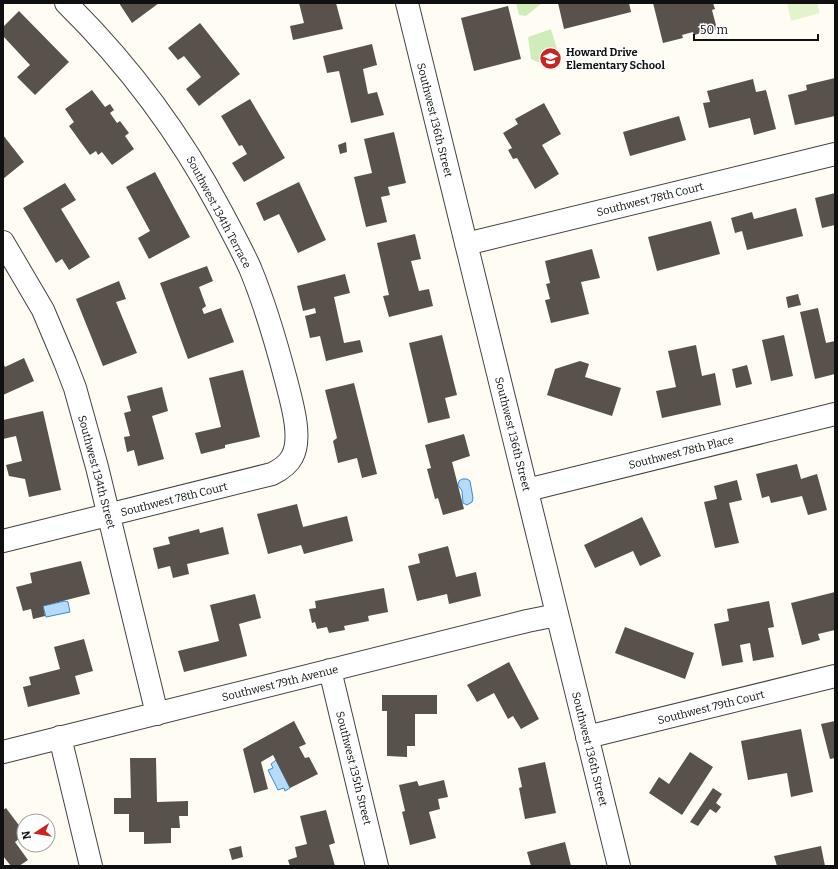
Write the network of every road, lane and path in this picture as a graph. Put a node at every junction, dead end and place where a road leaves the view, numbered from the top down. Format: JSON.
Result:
{"nodes":[{"id":1,"x":66,"y":3,"type":"edge"},
{"id":2,"x":407,"y":3,"type":"edge"},
{"id":3,"x":835,"y":154,"type":"edge"},
{"id":4,"x":3,"y":242,"type":"edge"},
{"id":5,"x":466,"y":244,"type":"junction"},
{"id":6,"x":835,"y":414,"type":"edge"},
{"id":7,"x":293,"y":456,"type":"joint"},
{"id":8,"x":526,"y":490,"type":"junction"},
{"id":9,"x":109,"y":516,"type":"junction"},
{"id":10,"x":3,"y":541,"type":"edge"},
{"id":11,"x":557,"y":615,"type":"junction"},
{"id":12,"x":330,"y":670,"type":"junction"},
{"id":13,"x":835,"y":676,"type":"edge"},
{"id":14,"x":156,"y":714,"type":"junction"},
{"id":15,"x":60,"y":737,"type":"junction"},
{"id":16,"x":587,"y":737,"type":"junction"},
{"id":17,"x":3,"y":752,"type":"edge"},
{"id":18,"x":91,"y":866,"type":"edge"},
{"id":19,"x":377,"y":866,"type":"edge"},
{"id":20,"x":618,"y":866,"type":"edge"}],
"edges":[{"from":1,"to":7,"type":"street","name":"Southwest 134th Terrace"},
{"from":2,"to":5,"type":"street","name":"Southwest 136th Street"},
{"from":3,"to":5,"type":"street","name":"Southwest 78th Court"},
{"from":4,"to":9,"type":"street","name":"Southwest 134th Street"},
{"from":5,"to":8,"type":"street","name":"Southwest 136th Street"},
{"from":6,"to":8,"type":"street","name":"Southwest 78th Place"},
{"from":7,"to":9,"type":"street","name":"Southwest 78th Court"},
{"from":8,"to":11,"type":"street","name":"Southwest 136th Street"},
{"from":9,"to":10,"type":"street","name":"Southwest 78th Court"},
{"from":9,"to":14,"type":"street","name":"Southwest 134th Street"},
{"from":11,"to":12,"type":"street","name":"Southwest 79th Avenue"},
{"from":11,"to":16,"type":"street","name":"Southwest 136th Street"},
{"from":12,"to":14,"type":"street","name":"Southwest 79th Avenue"},
{"from":12,"to":19,"type":"street","name":"Southwest 135th Street"},
{"from":13,"to":16,"type":"street","name":"Southwest 79th Court"},
{"from":14,"to":15,"type":"street","name":"Southwest 79th Avenue"},
{"from":15,"to":17,"type":"street","name":"Southwest 79th Avenue"},
{"from":15,"to":18,"type":"street"},
{"from":16,"to":20,"type":"street","name":"Southwest 136th Street"}]}
